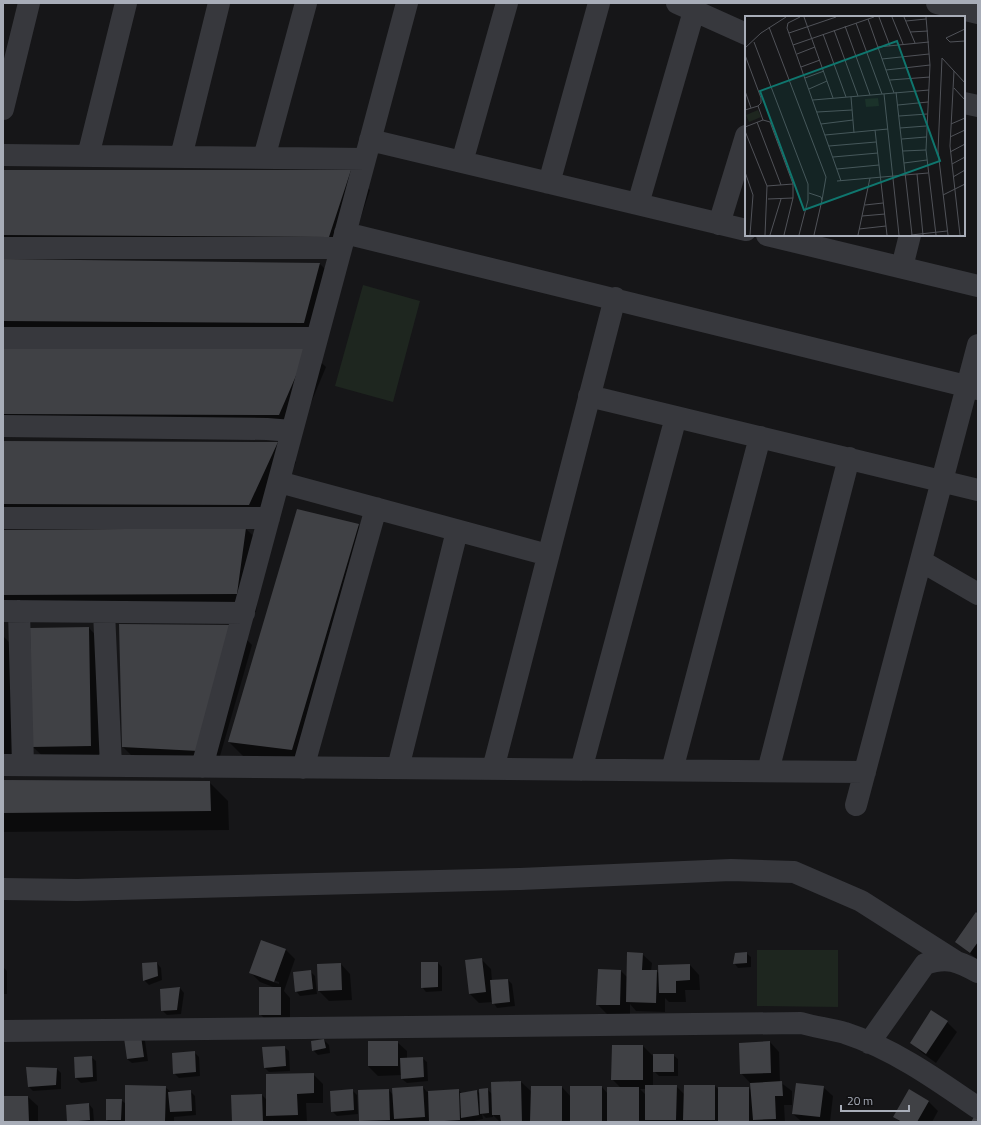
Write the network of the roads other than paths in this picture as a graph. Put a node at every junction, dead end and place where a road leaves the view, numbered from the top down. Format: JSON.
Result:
{"nodes":[{"id":1,"x":29,"y":3,"type":"edge"},
{"id":2,"x":126,"y":3,"type":"edge"},
{"id":3,"x":219,"y":3,"type":"edge"},
{"id":4,"x":306,"y":3,"type":"edge"},
{"id":5,"x":406,"y":3,"type":"edge"},
{"id":6,"x":507,"y":3,"type":"edge"},
{"id":7,"x":599,"y":3,"type":"edge"},
{"id":8,"x":937,"y":3,"type":"edge"},
{"id":9,"x":686,"y":7,"type":"edge"},
{"id":10,"x":978,"y":13,"type":"edge"},
{"id":11,"x":745,"y":34,"type":"edge"},
{"id":12,"x":8,"y":63,"type":"edge"},
{"id":13,"x":965,"y":103,"type":"edge"},
{"id":14,"x":978,"y":106,"type":"edge"},
{"id":15,"x":3,"y":109,"type":"edge"},
{"id":16,"x":745,"y":139,"type":"edge"},
{"id":17,"x":367,"y":150,"type":"junction"},
{"id":18,"x":3,"y":155,"type":"edge"},
{"id":19,"x":88,"y":156,"type":"junction"},
{"id":20,"x":181,"y":157,"type":"junction"},
{"id":21,"x":264,"y":158,"type":"junction"},
{"id":22,"x":462,"y":162,"type":"junction"},
{"id":23,"x":548,"y":183,"type":"junction"},
{"id":24,"x":638,"y":204,"type":"junction"},
{"id":25,"x":719,"y":224,"type":"junction"},
{"id":26,"x":745,"y":230,"type":"edge"},
{"id":27,"x":775,"y":236,"type":"edge"},
{"id":28,"x":910,"y":236,"type":"edge"},
{"id":29,"x":812,"y":240,"type":"edge"},
{"id":30,"x":343,"y":241,"type":"junction"},
{"id":31,"x":3,"y":248,"type":"edge"},
{"id":32,"x":902,"y":267,"type":"junction"},
{"id":33,"x":978,"y":286,"type":"edge"},
{"id":34,"x":615,"y":298,"type":"junction"},
{"id":35,"x":3,"y":338,"type":"edge"},
{"id":36,"x":317,"y":338,"type":"junction"},
{"id":37,"x":978,"y":345,"type":"edge"},
{"id":38,"x":972,"y":388,"type":"edge"},
{"id":39,"x":589,"y":396,"type":"junction"},
{"id":40,"x":676,"y":417,"type":"junction"},
{"id":41,"x":3,"y":426,"type":"edge"},
{"id":42,"x":292,"y":430,"type":"junction"},
{"id":43,"x":760,"y":437,"type":"junction"},
{"id":44,"x":849,"y":458,"type":"junction"},
{"id":45,"x":942,"y":481,"type":"junction"},
{"id":46,"x":279,"y":482,"type":"junction"},
{"id":47,"x":978,"y":490,"type":"edge"},
{"id":48,"x":376,"y":508,"type":"junction"},
{"id":49,"x":3,"y":518,"type":"edge"},
{"id":50,"x":269,"y":518,"type":"junction"},
{"id":51,"x":457,"y":531,"type":"junction"},
{"id":52,"x":548,"y":555,"type":"junction"},
{"id":53,"x":921,"y":561,"type":"junction"},
{"id":54,"x":978,"y":594,"type":"edge"},
{"id":55,"x":11,"y":611,"type":"edge"},
{"id":56,"x":104,"y":612,"type":"junction"},
{"id":57,"x":244,"y":613,"type":"junction"},
{"id":58,"x":13,"y":765,"type":"edge"},
{"id":59,"x":111,"y":766,"type":"junction"},
{"id":60,"x":202,"y":767,"type":"junction"},
{"id":61,"x":303,"y":768,"type":"junction"},
{"id":62,"x":398,"y":768,"type":"junction"},
{"id":63,"x":493,"y":769,"type":"junction"},
{"id":64,"x":582,"y":770,"type":"junction"},
{"id":65,"x":672,"y":770,"type":"junction"},
{"id":66,"x":768,"y":771,"type":"junction"},
{"id":67,"x":865,"y":772,"type":"junction"},
{"id":68,"x":856,"y":805,"type":"dead end"},
{"id":69,"x":3,"y":888,"type":"edge"},
{"id":70,"x":955,"y":961,"type":"junction"},
{"id":71,"x":978,"y":972,"type":"edge"},
{"id":72,"x":3,"y":1031,"type":"edge"},
{"id":73,"x":869,"y":1043,"type":"junction"},
{"id":74,"x":978,"y":1108,"type":"edge"}],
"edges":[{"from":1,"to":12,"type":"street"},
{"from":2,"to":19,"type":"street"},
{"from":3,"to":20,"type":"street"},
{"from":4,"to":21,"type":"street"},
{"from":5,"to":17,"type":"street"},
{"from":6,"to":22,"type":"street"},
{"from":7,"to":23,"type":"street"},
{"from":8,"to":10,"type":"street"},
{"from":9,"to":11,"type":"street"},
{"from":9,"to":24,"type":"street"},
{"from":12,"to":15,"type":"street"},
{"from":13,"to":14,"type":"street"},
{"from":16,"to":25,"type":"street"},
{"from":17,"to":21,"type":"street"},
{"from":17,"to":22,"type":"street"},
{"from":17,"to":30,"type":"street"},
{"from":18,"to":19,"type":"street"},
{"from":19,"to":20,"type":"street"},
{"from":20,"to":21,"type":"street"},
{"from":22,"to":23,"type":"street"},
{"from":23,"to":24,"type":"street"},
{"from":24,"to":25,"type":"street"},
{"from":25,"to":26,"type":"street"},
{"from":27,"to":29,"type":"street"},
{"from":28,"to":32,"type":"street"},
{"from":29,"to":32,"type":"street"},
{"from":30,"to":31,"type":"street"},
{"from":30,"to":34,"type":"street"},
{"from":30,"to":36,"type":"street"},
{"from":32,"to":33,"type":"street"},
{"from":34,"to":38,"type":"street"},
{"from":34,"to":39,"type":"street"},
{"from":35,"to":36,"type":"street"},
{"from":36,"to":42,"type":"street"},
{"from":37,"to":38,"type":"street"},
{"from":38,"to":45,"type":"street"},
{"from":39,"to":40,"type":"street"},
{"from":39,"to":52,"type":"street"},
{"from":40,"to":43,"type":"street"},
{"from":40,"to":64,"type":"street"},
{"from":41,"to":42,"type":"street"},
{"from":42,"to":46,"type":"street"},
{"from":43,"to":44,"type":"street"},
{"from":43,"to":65,"type":"street"},
{"from":44,"to":45,"type":"street"},
{"from":44,"to":66,"type":"street"},
{"from":45,"to":47,"type":"street"},
{"from":45,"to":53,"type":"street"},
{"from":46,"to":48,"type":"street"},
{"from":46,"to":50,"type":"street"},
{"from":48,"to":51,"type":"street"},
{"from":48,"to":61,"type":"street"},
{"from":49,"to":50,"type":"street"},
{"from":50,"to":57,"type":"street"},
{"from":51,"to":52,"type":"street"},
{"from":51,"to":62,"type":"street"},
{"from":52,"to":63,"type":"street"},
{"from":53,"to":54,"type":"street"},
{"from":53,"to":67,"type":"street"},
{"from":55,"to":56,"type":"street"},
{"from":55,"to":58,"type":"street"},
{"from":56,"to":57,"type":"street"},
{"from":56,"to":59,"type":"street"},
{"from":57,"to":60,"type":"street"},
{"from":58,"to":59,"type":"street"},
{"from":59,"to":60,"type":"street"},
{"from":60,"to":61,"type":"street"},
{"from":61,"to":62,"type":"street"},
{"from":62,"to":63,"type":"street"},
{"from":63,"to":64,"type":"street"},
{"from":64,"to":65,"type":"street"},
{"from":65,"to":66,"type":"street"},
{"from":66,"to":67,"type":"street"},
{"from":67,"to":68,"type":"street"},
{"from":69,"to":70,"type":"street"},
{"from":70,"to":71,"type":"street"},
{"from":70,"to":73,"type":"street"},
{"from":72,"to":73,"type":"street"},
{"from":73,"to":74,"type":"street"}]}
